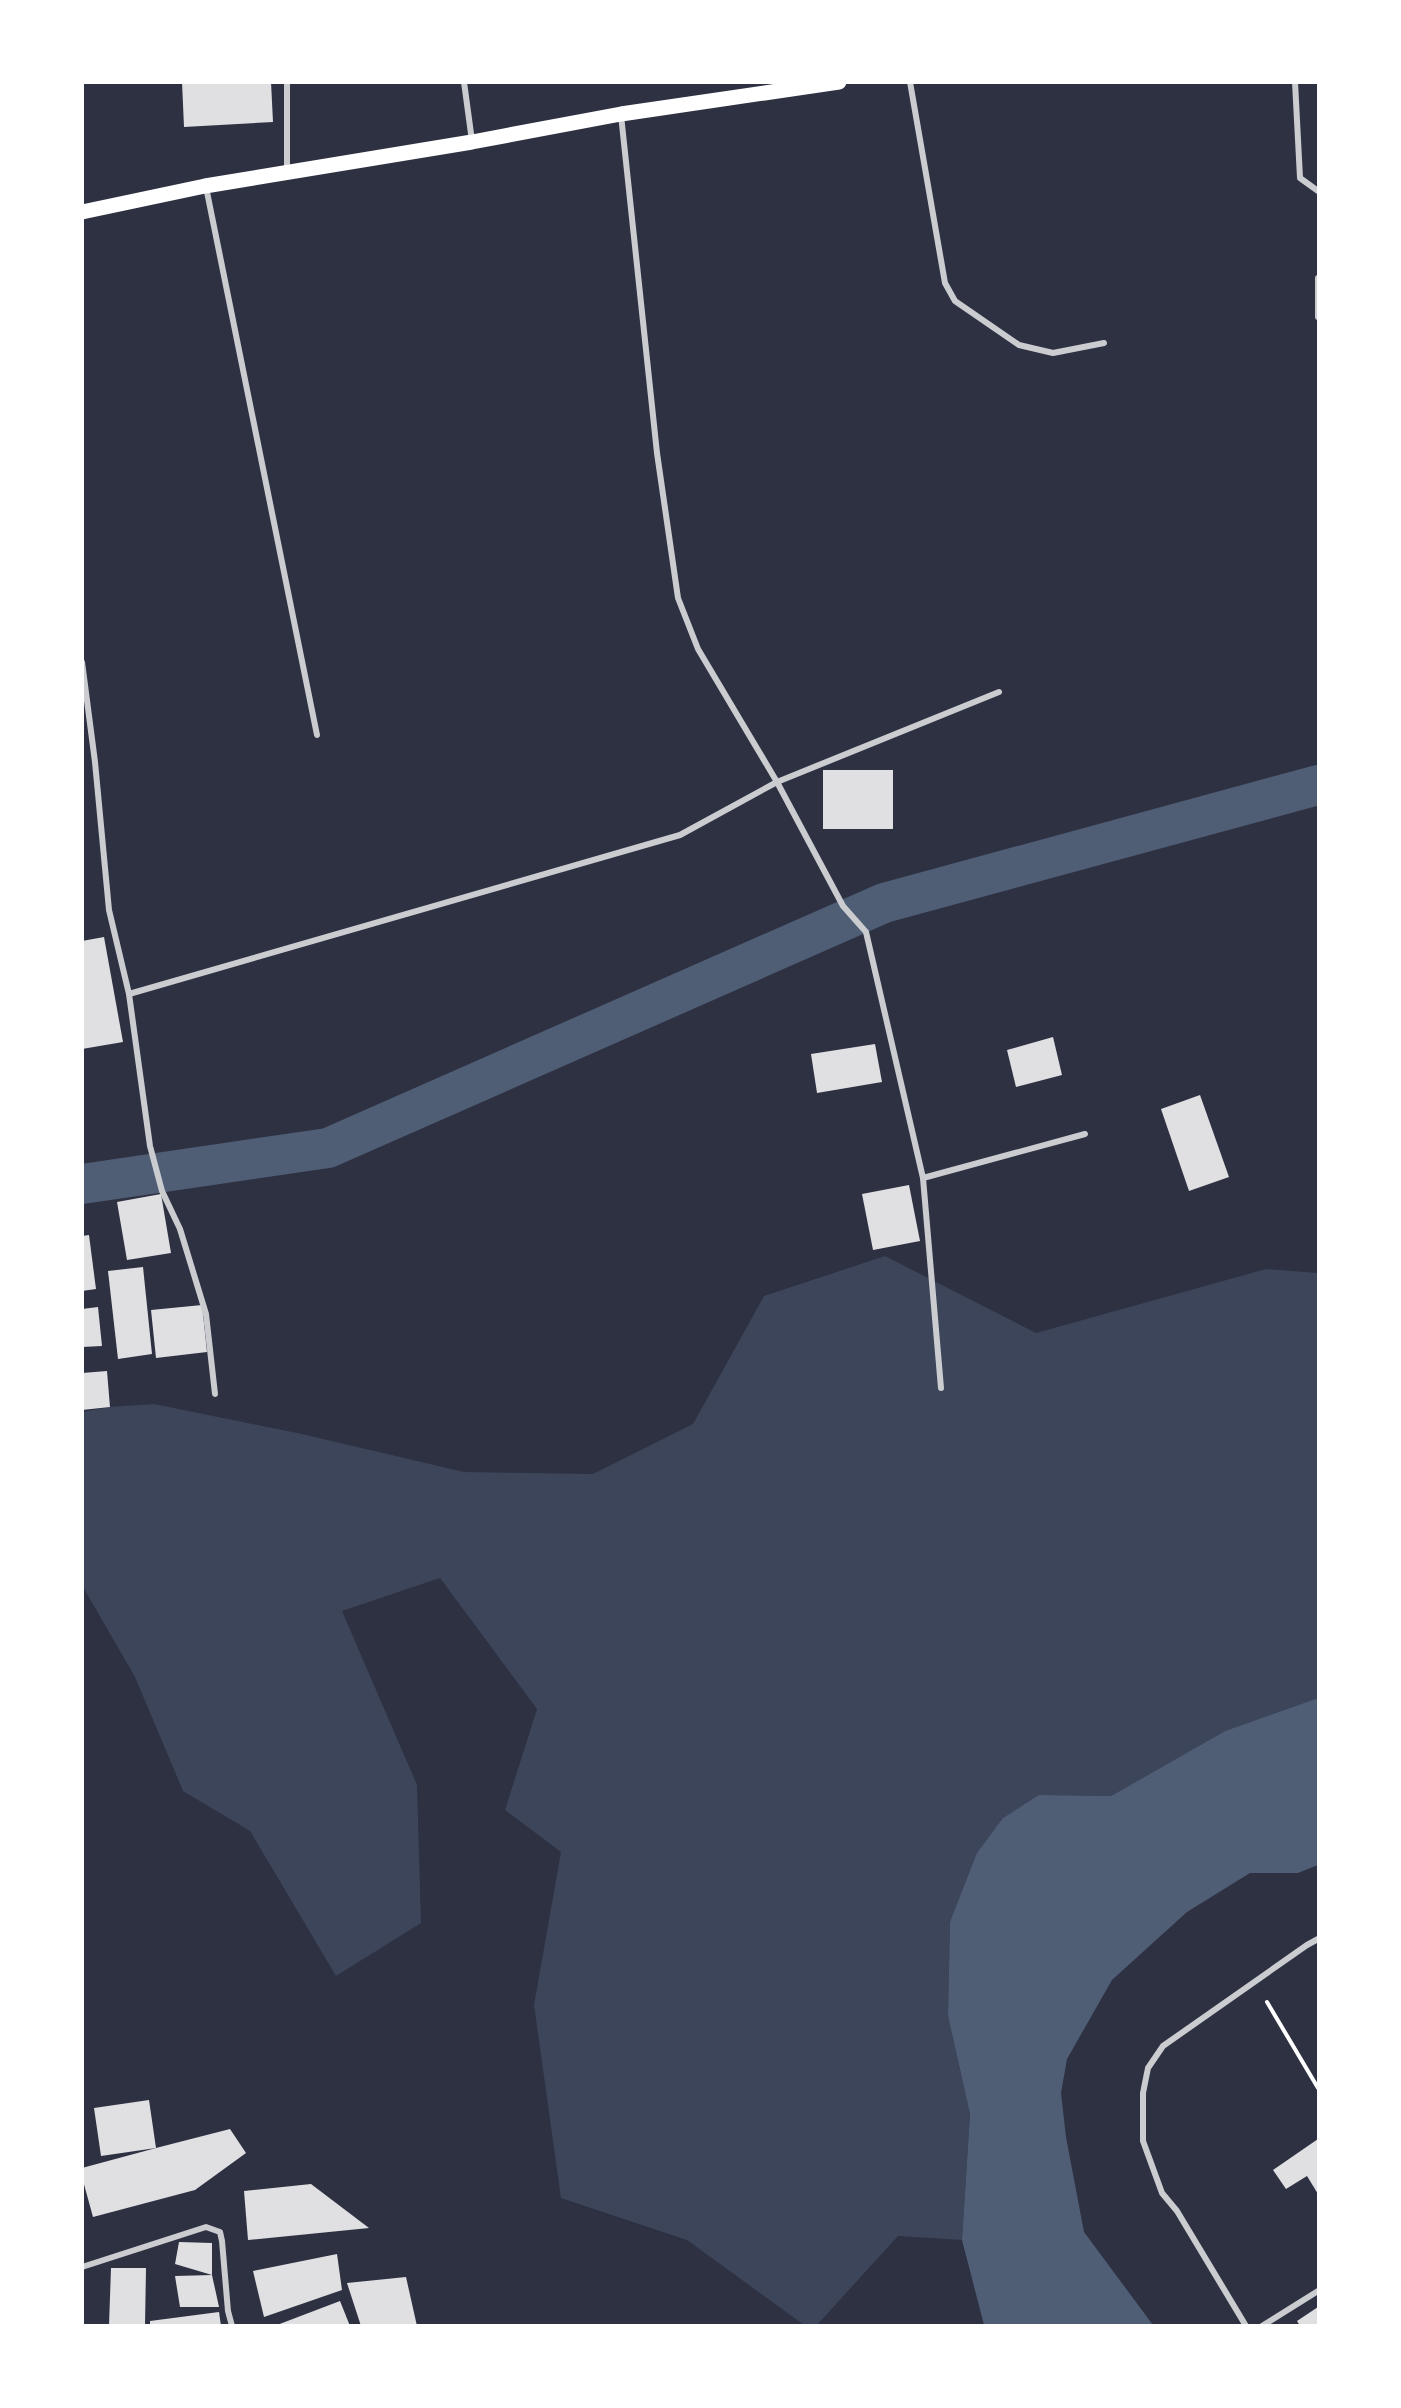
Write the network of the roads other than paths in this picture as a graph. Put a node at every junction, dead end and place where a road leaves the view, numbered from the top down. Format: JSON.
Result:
{"nodes":[{"id":1,"x":287,"y":82,"type":"edge"},
{"id":2,"x":464,"y":82,"type":"edge"},
{"id":3,"x":839,"y":82,"type":"edge"},
{"id":4,"x":910,"y":82,"type":"edge"},
{"id":5,"x":1295,"y":82,"type":"edge"},
{"id":6,"x":621,"y":114,"type":"junction"},
{"id":7,"x":472,"y":142,"type":"junction"},
{"id":8,"x":288,"y":172,"type":"junction"},
{"id":9,"x":206,"y":186,"type":"junction"},
{"id":10,"x":1318,"y":191,"type":"edge"},
{"id":11,"x":82,"y":212,"type":"edge"},
{"id":12,"x":1318,"y":278,"type":"edge"},
{"id":13,"x":1318,"y":317,"type":"edge"},
{"id":14,"x":1104,"y":343,"type":"dead end"},
{"id":15,"x":82,"y":662,"type":"edge"},
{"id":16,"x":999,"y":692,"type":"dead end"},
{"id":17,"x":317,"y":735,"type":"dead end"},
{"id":18,"x":777,"y":782,"type":"junction"},
{"id":19,"x":129,"y":994,"type":"junction"},
{"id":20,"x":1085,"y":1134,"type":"dead end"},
{"id":21,"x":923,"y":1178,"type":"junction"},
{"id":22,"x":941,"y":1388,"type":"dead end"},
{"id":23,"x":215,"y":1394,"type":"dead end"},
{"id":24,"x":1318,"y":1938,"type":"edge"},
{"id":25,"x":82,"y":2267,"type":"edge"},
{"id":26,"x":1318,"y":2291,"type":"edge"},
{"id":27,"x":232,"y":2325,"type":"edge"},
{"id":28,"x":1246,"y":2325,"type":"edge"},
{"id":29,"x":1262,"y":2325,"type":"edge"}],
"edges":[{"from":1,"to":8,"type":"street"},
{"from":2,"to":7,"type":"street"},
{"from":3,"to":6,"type":"main road"},
{"from":4,"to":14,"type":"street"},
{"from":5,"to":10,"type":"street"},
{"from":6,"to":7,"type":"main road"},
{"from":6,"to":18,"type":"street"},
{"from":7,"to":8,"type":"main road"},
{"from":8,"to":9,"type":"main road"},
{"from":9,"to":11,"type":"main road"},
{"from":9,"to":17,"type":"street"},
{"from":12,"to":13,"type":"street"},
{"from":15,"to":19,"type":"street"},
{"from":16,"to":18,"type":"street"},
{"from":18,"to":19,"type":"street"},
{"from":18,"to":21,"type":"street"},
{"from":19,"to":23,"type":"street"},
{"from":20,"to":21,"type":"street"},
{"from":21,"to":22,"type":"street"},
{"from":24,"to":28,"type":"street"},
{"from":25,"to":27,"type":"street"},
{"from":26,"to":29,"type":"street"}]}
